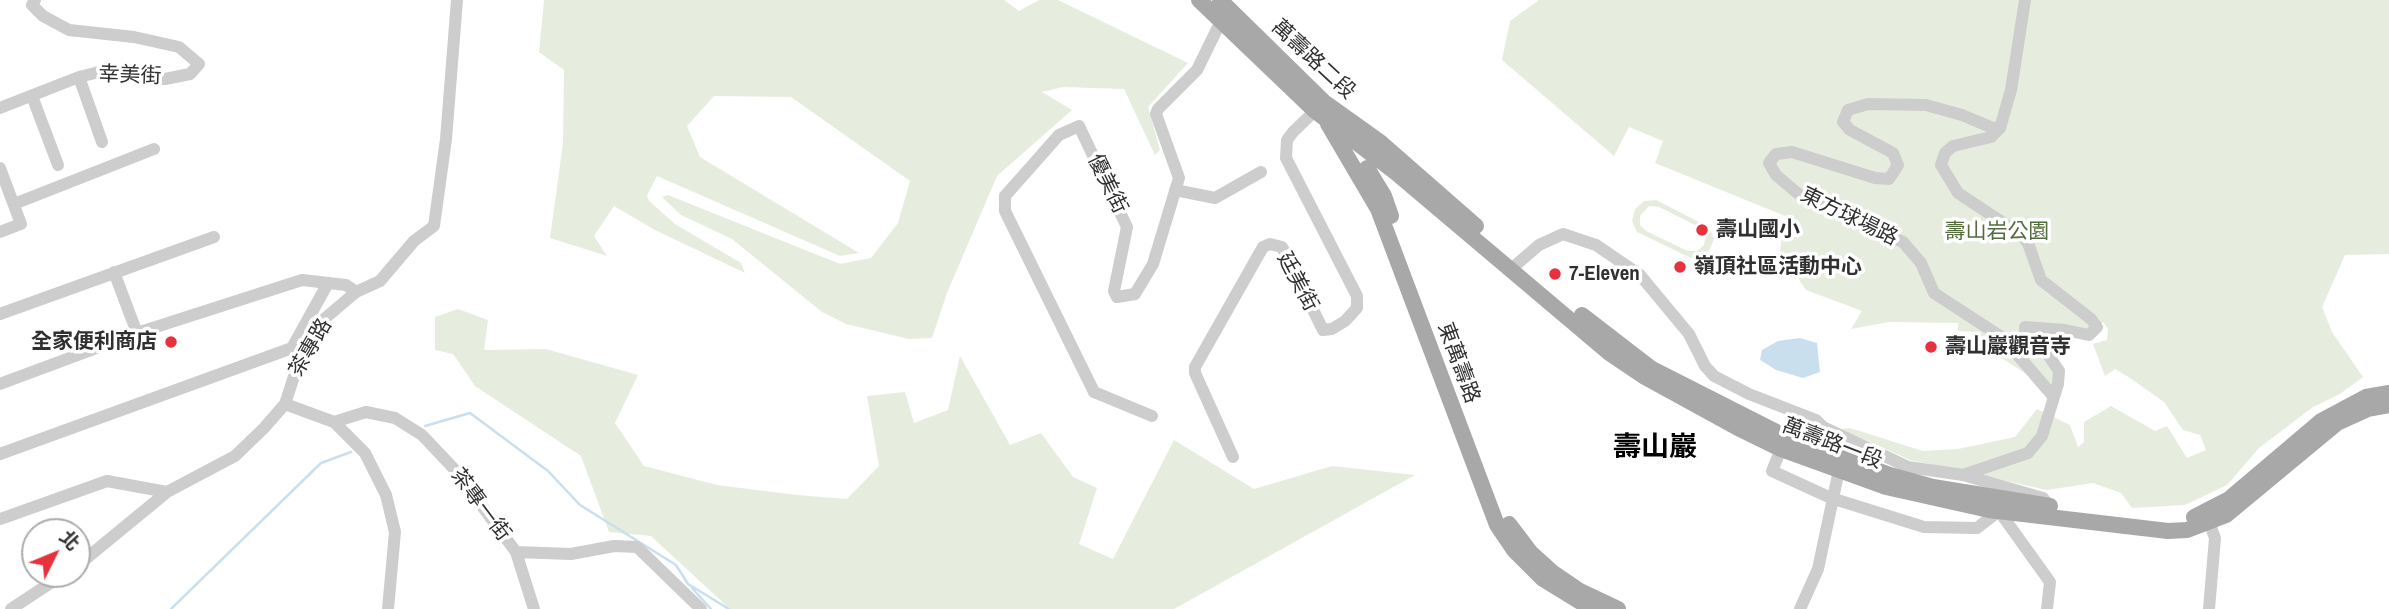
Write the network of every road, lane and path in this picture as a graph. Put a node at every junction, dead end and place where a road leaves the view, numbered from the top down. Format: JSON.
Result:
{"nodes":[{"id":1,"x":35,"y":0,"type":"edge"},
{"id":2,"x":457,"y":0,"type":"edge"},
{"id":3,"x":1199,"y":0,"type":"edge"},
{"id":4,"x":1220,"y":0,"type":"edge"},
{"id":5,"x":2025,"y":0,"type":"edge"},
{"id":6,"x":1221,"y":21,"type":"junction"},
{"id":7,"x":79,"y":77,"type":"junction"},
{"id":8,"x":32,"y":96,"type":"junction"},
{"id":9,"x":0,"y":108,"type":"edge"},
{"id":10,"x":1321,"y":110,"type":"junction"},
{"id":11,"x":2000,"y":128,"type":"junction"},
{"id":12,"x":1348,"y":129,"type":"junction"},
{"id":13,"x":102,"y":142,"type":"dead end"},
{"id":14,"x":155,"y":149,"type":"dead end"},
{"id":15,"x":58,"y":165,"type":"dead end"},
{"id":16,"x":0,"y":167,"type":"edge"},
{"id":17,"x":1261,"y":172,"type":"dead end"},
{"id":18,"x":1395,"y":172,"type":"junction"},
{"id":19,"x":1175,"y":190,"type":"junction"},
{"id":20,"x":1380,"y":190,"type":"junction"},
{"id":21,"x":8,"y":198,"type":"edge"},
{"id":22,"x":0,"y":232,"type":"edge"},
{"id":23,"x":214,"y":237,"type":"dead end"},
{"id":24,"x":1513,"y":266,"type":"junction"},
{"id":25,"x":114,"y":272,"type":"junction"},
{"id":26,"x":328,"y":283,"type":"junction"},
{"id":27,"x":356,"y":292,"type":"junction"},
{"id":28,"x":0,"y":314,"type":"edge"},
{"id":29,"x":137,"y":334,"type":"junction"},
{"id":30,"x":0,"y":384,"type":"edge"},
{"id":31,"x":2389,"y":393,"type":"edge"},
{"id":32,"x":2053,"y":396,"type":"junction"},
{"id":33,"x":285,"y":404,"type":"junction"},
{"id":34,"x":2389,"y":405,"type":"edge"},
{"id":35,"x":1152,"y":416,"type":"dead end"},
{"id":36,"x":334,"y":422,"type":"junction"},
{"id":37,"x":1781,"y":449,"type":"junction"},
{"id":38,"x":0,"y":454,"type":"edge"},
{"id":39,"x":1233,"y":457,"type":"dead end"},
{"id":40,"x":1839,"y":470,"type":"junction"},
{"id":41,"x":1963,"y":475,"type":"junction"},
{"id":42,"x":167,"y":492,"type":"junction"},
{"id":43,"x":1831,"y":498,"type":"junction"},
{"id":44,"x":2000,"y":506,"type":"junction"},
{"id":45,"x":2049,"y":511,"type":"junction"},
{"id":46,"x":0,"y":519,"type":"edge"},
{"id":47,"x":2207,"y":519,"type":"junction"},
{"id":48,"x":516,"y":552,"type":"junction"},
{"id":49,"x":91,"y":554,"type":"edge"},
{"id":50,"x":43,"y":588,"type":"edge"},
{"id":51,"x":1583,"y":603,"type":"edge"},
{"id":52,"x":11,"y":609,"type":"edge"},
{"id":53,"x":388,"y":609,"type":"edge"},
{"id":54,"x":534,"y":609,"type":"edge"},
{"id":55,"x":701,"y":609,"type":"edge"},
{"id":56,"x":1618,"y":609,"type":"edge"},
{"id":57,"x":1800,"y":609,"type":"edge"},
{"id":58,"x":2047,"y":609,"type":"edge"},
{"id":59,"x":2209,"y":609,"type":"edge"}],
"edges":[{"from":1,"to":7,"type":"street","name":"幸美街"},
{"from":2,"to":27,"type":"street","name":"茶專路"},
{"from":3,"to":6,"type":"main road","name":"萬壽路二段"},
{"from":4,"to":10,"type":"main road","name":"萬壽路二段"},
{"from":5,"to":11,"type":"street"},
{"from":6,"to":10,"type":"main road","name":"萬壽路二段"},
{"from":6,"to":19,"type":"street","name":"優美街"},
{"from":7,"to":8,"type":"street","name":"幸美街"},
{"from":7,"to":13,"type":"street"},
{"from":8,"to":9,"type":"street","name":"幸美街"},
{"from":8,"to":15,"type":"street"},
{"from":10,"to":12,"type":"main road","name":"萬壽路二段"},
{"from":10,"to":39,"type":"street","name":"廷美街"},
{"from":10,"to":51,"type":"main road","name":"東萬壽路"},
{"from":11,"to":32,"type":"street"},
{"from":11,"to":32,"type":"street","name":"東方球場路"},
{"from":12,"to":18,"type":"main road","name":"萬壽路一段"},
{"from":12,"to":20,"type":"main road","name":"東萬壽路"},
{"from":12,"to":24,"type":"main road","name":"萬壽路一段"},
{"from":14,"to":21,"type":"street"},
{"from":16,"to":21,"type":"street"},
{"from":17,"to":19,"type":"street"},
{"from":18,"to":20,"type":"main road"},
{"from":18,"to":24,"type":"main road","name":"萬壽路一段"},
{"from":19,"to":35,"type":"street","name":"優美街"},
{"from":20,"to":51,"type":"main road","name":"東萬壽路"},
{"from":21,"to":22,"type":"street"},
{"from":23,"to":25,"type":"street"},
{"from":24,"to":37,"type":"main road","name":"萬壽路一段"},
{"from":24,"to":41,"type":"street"},
{"from":24,"to":44,"type":"main road","name":"萬壽路一段"},
{"from":25,"to":28,"type":"street"},
{"from":25,"to":29,"type":"street"},
{"from":26,"to":27,"type":"street"},
{"from":26,"to":29,"type":"street"},
{"from":26,"to":38,"type":"street"},
{"from":27,"to":33,"type":"street","name":"茶專路"},
{"from":29,"to":30,"type":"street"},
{"from":31,"to":47,"type":"main road","name":"萬壽路一段"},
{"from":32,"to":41,"type":"street"},
{"from":33,"to":36,"type":"street","name":"茶專路"},
{"from":33,"to":42,"type":"street"},
{"from":34,"to":47,"type":"main road","name":"萬壽路一段"},
{"from":36,"to":48,"type":"street","name":"茶專一街"},
{"from":36,"to":53,"type":"street","name":"茶專路"},
{"from":37,"to":40,"type":"main road","name":"萬壽路一段"},
{"from":37,"to":43,"type":"street"},
{"from":40,"to":43,"type":"street"},
{"from":40,"to":44,"type":"main road","name":"萬壽路一段"},
{"from":41,"to":45,"type":"street"},
{"from":42,"to":46,"type":"street"},
{"from":42,"to":49,"type":"street"},
{"from":43,"to":44,"type":"street"},
{"from":43,"to":57,"type":"street"},
{"from":44,"to":45,"type":"main road","name":"萬壽路一段"},
{"from":44,"to":58,"type":"street"},
{"from":45,"to":47,"type":"main road","name":"萬壽路一段"},
{"from":47,"to":59,"type":"street"},
{"from":48,"to":54,"type":"street"},
{"from":48,"to":55,"type":"street","name":"茶專一街"},
{"from":50,"to":52,"type":"street"},
{"from":51,"to":56,"type":"main road","name":"東萬壽路"}]}
